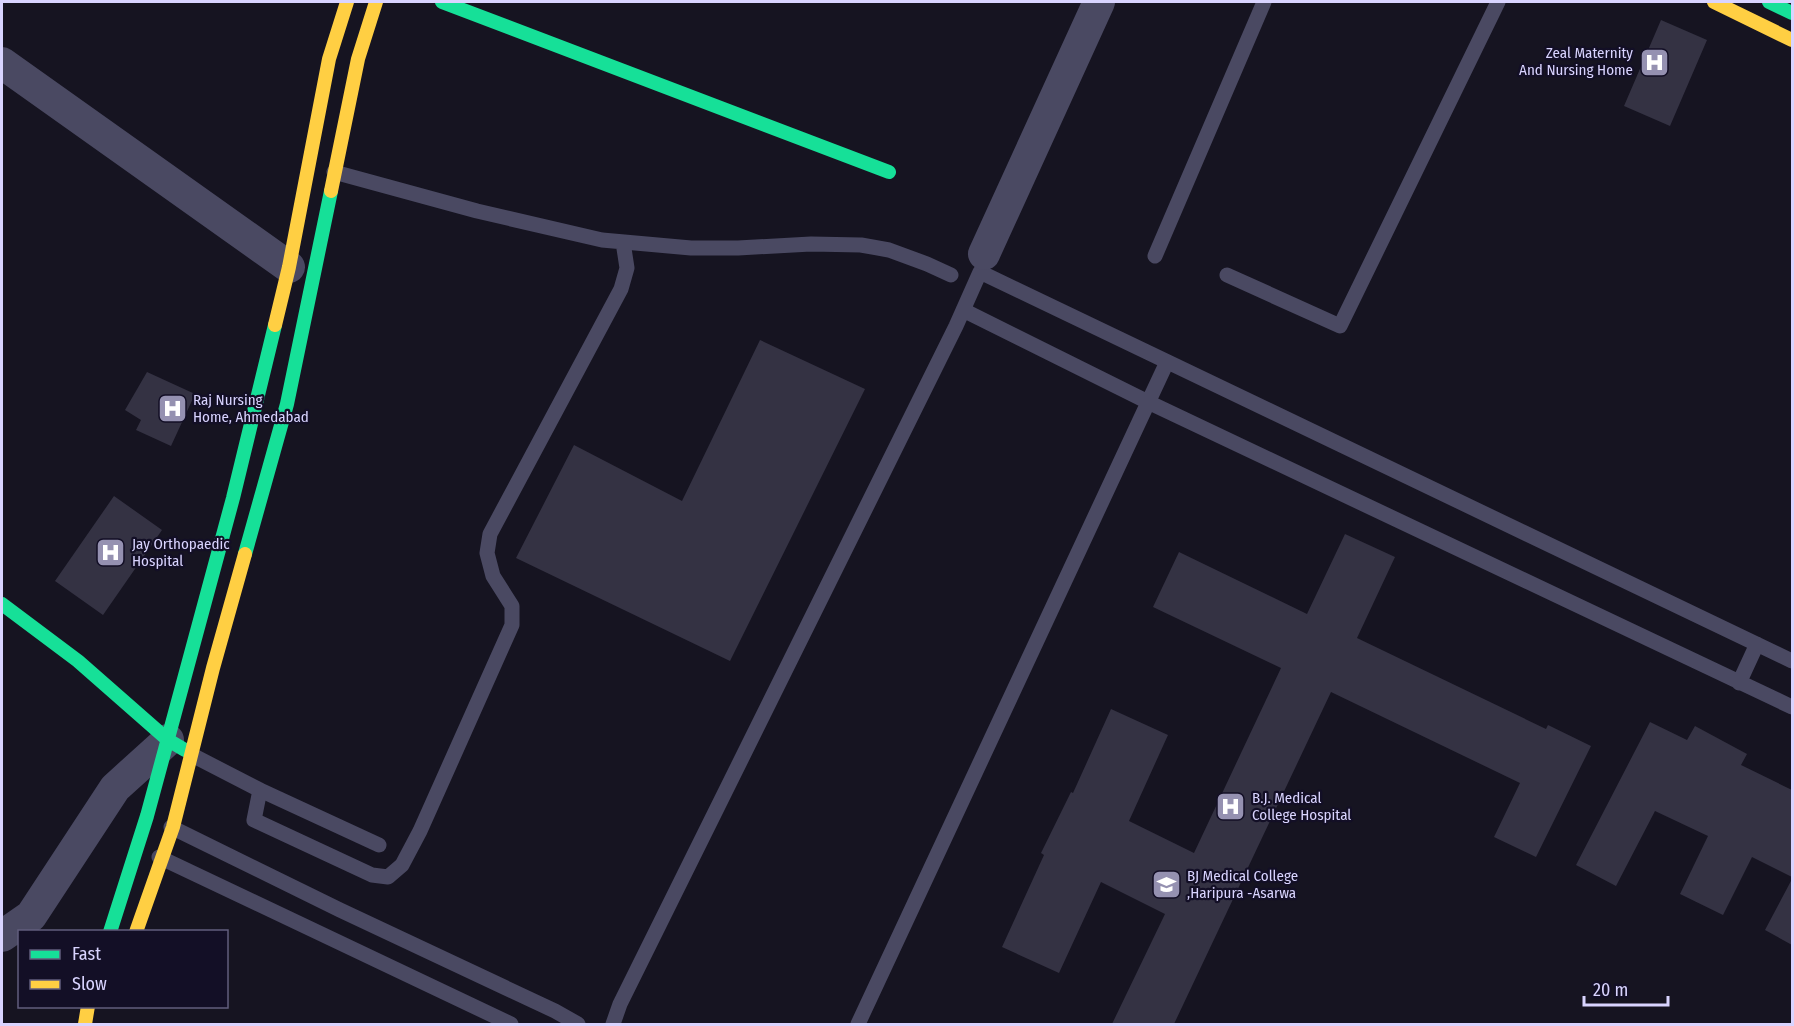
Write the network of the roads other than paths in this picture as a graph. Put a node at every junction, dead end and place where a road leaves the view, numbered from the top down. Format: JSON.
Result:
{"nodes":[{"id":1,"x":347,"y":2,"type":"edge"},
{"id":2,"x":376,"y":2,"type":"edge"},
{"id":3,"x":442,"y":2,"type":"edge"},
{"id":4,"x":1099,"y":2,"type":"edge"},
{"id":5,"x":1264,"y":2,"type":"edge"},
{"id":6,"x":1498,"y":2,"type":"edge"},
{"id":7,"x":1714,"y":2,"type":"edge"},
{"id":8,"x":1769,"y":2,"type":"edge"},
{"id":9,"x":1792,"y":13,"type":"edge"},
{"id":10,"x":1789,"y":38,"type":"edge"},
{"id":11,"x":2,"y":63,"type":"edge"},
{"id":12,"x":334,"y":172,"type":"junction"},
{"id":13,"x":889,"y":172,"type":"dead end"},
{"id":14,"x":623,"y":242,"type":"junction"},
{"id":15,"x":1155,"y":256,"type":"dead end"},
{"id":16,"x":982,"y":263,"type":"junction"},
{"id":17,"x":289,"y":267,"type":"junction"},
{"id":18,"x":951,"y":275,"type":"dead end"},
{"id":19,"x":1227,"y":275,"type":"dead end"},
{"id":20,"x":963,"y":310,"type":"junction"},
{"id":21,"x":1167,"y":362,"type":"junction"},
{"id":22,"x":1148,"y":402,"type":"junction"},
{"id":23,"x":2,"y":604,"type":"edge"},
{"id":24,"x":1757,"y":644,"type":"junction"},
{"id":25,"x":1792,"y":661,"type":"edge"},
{"id":26,"x":1739,"y":683,"type":"junction"},
{"id":27,"x":1792,"y":707,"type":"edge"},
{"id":28,"x":179,"y":747,"type":"junction"},
{"id":29,"x":260,"y":790,"type":"junction"},
{"id":30,"x":147,"y":816,"type":"junction"},
{"id":31,"x":173,"y":827,"type":"junction"},
{"id":32,"x":379,"y":845,"type":"dead end"},
{"id":33,"x":136,"y":847,"type":"junction"},
{"id":34,"x":161,"y":858,"type":"junction"},
{"id":35,"x":37,"y":924,"type":"edge"},
{"id":36,"x":20,"y":930,"type":"edge"},
{"id":37,"x":111,"y":930,"type":"edge"},
{"id":38,"x":137,"y":930,"type":"edge"},
{"id":39,"x":18,"y":931,"type":"edge"},
{"id":40,"x":2,"y":936,"type":"edge"},
{"id":41,"x":88,"y":1008,"type":"edge"},
{"id":42,"x":85,"y":1024,"type":"edge"},
{"id":43,"x":511,"y":1024,"type":"edge"},
{"id":44,"x":578,"y":1024,"type":"edge"},
{"id":45,"x":613,"y":1024,"type":"edge"},
{"id":46,"x":858,"y":1024,"type":"edge"}],
"edges":[{"from":1,"to":17,"type":"main road"},
{"from":2,"to":12,"type":"main road"},
{"from":3,"to":13,"type":"main road"},
{"from":4,"to":16,"type":"street"},
{"from":5,"to":15,"type":"lane"},
{"from":6,"to":19,"type":"lane"},
{"from":7,"to":10,"type":"main road"},
{"from":8,"to":9,"type":"main road"},
{"from":9,"to":10,"type":"main road"},
{"from":11,"to":17,"type":"street"},
{"from":12,"to":14,"type":"lane"},
{"from":12,"to":28,"type":"main road"},
{"from":14,"to":18,"type":"lane"},
{"from":14,"to":29,"type":"lane"},
{"from":16,"to":20,"type":"lane"},
{"from":16,"to":21,"type":"lane"},
{"from":17,"to":28,"type":"main road"},
{"from":20,"to":22,"type":"lane"},
{"from":20,"to":45,"type":"lane"},
{"from":21,"to":22,"type":"lane"},
{"from":21,"to":24,"type":"lane"},
{"from":22,"to":26,"type":"lane"},
{"from":22,"to":46,"type":"lane"},
{"from":23,"to":28,"type":"main road"},
{"from":24,"to":25,"type":"lane"},
{"from":24,"to":26,"type":"lane"},
{"from":26,"to":27,"type":"lane"},
{"from":28,"to":29,"type":"lane"},
{"from":28,"to":30,"type":"main road"},
{"from":28,"to":31,"type":"main road"},
{"from":28,"to":35,"type":"street"},
{"from":29,"to":32,"type":"lane"},
{"from":30,"to":31,"type":"lane"},
{"from":30,"to":33,"type":"main road"},
{"from":31,"to":34,"type":"main road"},
{"from":31,"to":44,"type":"lane"},
{"from":33,"to":34,"type":"lane"},
{"from":33,"to":37,"type":"main road"},
{"from":34,"to":38,"type":"main road"},
{"from":34,"to":43,"type":"lane"},
{"from":35,"to":36,"type":"street"},
{"from":39,"to":40,"type":"street"},
{"from":41,"to":42,"type":"main road"}]}
